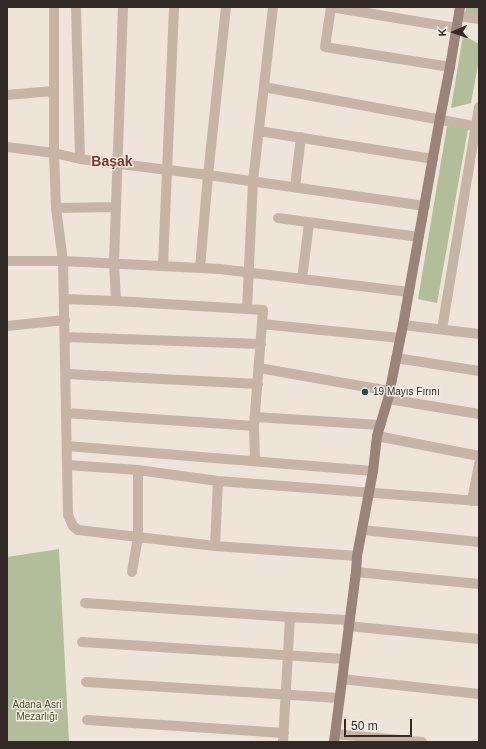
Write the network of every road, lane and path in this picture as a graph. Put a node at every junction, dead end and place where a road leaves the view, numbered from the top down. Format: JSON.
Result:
{"nodes":[{"id":1,"x":54,"y":7,"type":"edge"},
{"id":2,"x":76,"y":7,"type":"edge"},
{"id":3,"x":123,"y":7,"type":"edge"},
{"id":4,"x":174,"y":7,"type":"edge"},
{"id":5,"x":226,"y":7,"type":"edge"},
{"id":6,"x":273,"y":7,"type":"edge"},
{"id":7,"x":459,"y":11,"type":"edge"},
{"id":8,"x":479,"y":19,"type":"edge"},
{"id":9,"x":456,"y":28,"type":"junction"},
{"id":10,"x":450,"y":67,"type":"junction"},
{"id":11,"x":264,"y":87,"type":"junction"},
{"id":12,"x":53,"y":91,"type":"junction"},
{"id":13,"x":7,"y":95,"type":"edge"},
{"id":14,"x":479,"y":106,"type":"edge"},
{"id":15,"x":440,"y":118,"type":"junction"},
{"id":16,"x":478,"y":126,"type":"edge"},
{"id":17,"x":259,"y":131,"type":"junction"},
{"id":18,"x":301,"y":137,"type":"junction"},
{"id":19,"x":7,"y":147,"type":"edge"},
{"id":20,"x":54,"y":153,"type":"junction"},
{"id":21,"x":80,"y":159,"type":"junction"},
{"id":22,"x":433,"y":159,"type":"junction"},
{"id":23,"x":118,"y":163,"type":"junction"},
{"id":24,"x":167,"y":169,"type":"junction"},
{"id":25,"x":208,"y":175,"type":"junction"},
{"id":26,"x":254,"y":181,"type":"junction"},
{"id":27,"x":295,"y":187,"type":"junction"},
{"id":28,"x":116,"y":206,"type":"junction"},
{"id":29,"x":425,"y":206,"type":"junction"},
{"id":30,"x":56,"y":208,"type":"junction"},
{"id":31,"x":278,"y":218,"type":"dead end"},
{"id":32,"x":308,"y":223,"type":"junction"},
{"id":33,"x":419,"y":237,"type":"junction"},
{"id":34,"x":7,"y":261,"type":"edge"},
{"id":35,"x":63,"y":261,"type":"junction"},
{"id":36,"x":114,"y":263,"type":"junction"},
{"id":37,"x":163,"y":266,"type":"junction"},
{"id":38,"x":200,"y":268,"type":"junction"},
{"id":39,"x":248,"y":272,"type":"junction"},
{"id":40,"x":302,"y":279,"type":"junction"},
{"id":41,"x":409,"y":292,"type":"junction"},
{"id":42,"x":64,"y":299,"type":"junction"},
{"id":43,"x":116,"y":300,"type":"junction"},
{"id":44,"x":247,"y":309,"type":"junction"},
{"id":45,"x":65,"y":320,"type":"junction"},
{"id":46,"x":262,"y":324,"type":"junction"},
{"id":47,"x":403,"y":325,"type":"junction"},
{"id":48,"x":7,"y":326,"type":"edge"},
{"id":49,"x":442,"y":329,"type":"junction"},
{"id":50,"x":479,"y":334,"type":"edge"},
{"id":51,"x":65,"y":337,"type":"junction"},
{"id":52,"x":400,"y":338,"type":"junction"},
{"id":53,"x":260,"y":344,"type":"junction"},
{"id":54,"x":396,"y":358,"type":"junction"},
{"id":55,"x":259,"y":368,"type":"junction"},
{"id":56,"x":479,"y":371,"type":"edge"},
{"id":57,"x":66,"y":374,"type":"junction"},
{"id":58,"x":258,"y":384,"type":"junction"},
{"id":59,"x":389,"y":395,"type":"junction"},
{"id":60,"x":66,"y":413,"type":"junction"},
{"id":61,"x":479,"y":414,"type":"edge"},
{"id":62,"x":255,"y":421,"type":"junction"},
{"id":63,"x":380,"y":425,"type":"junction"},
{"id":64,"x":377,"y":436,"type":"junction"},
{"id":65,"x":67,"y":446,"type":"junction"},
{"id":66,"x":479,"y":456,"type":"edge"},
{"id":67,"x":255,"y":461,"type":"junction"},
{"id":68,"x":479,"y":464,"type":"edge"},
{"id":69,"x":67,"y":465,"type":"junction"},
{"id":70,"x":138,"y":470,"type":"junction"},
{"id":71,"x":373,"y":471,"type":"junction"},
{"id":72,"x":218,"y":481,"type":"junction"},
{"id":73,"x":368,"y":493,"type":"junction"},
{"id":74,"x":476,"y":501,"type":"edge"},
{"id":75,"x":362,"y":530,"type":"junction"},
{"id":76,"x":138,"y":537,"type":"junction"},
{"id":77,"x":479,"y":542,"type":"edge"},
{"id":78,"x":215,"y":546,"type":"junction"},
{"id":79,"x":356,"y":556,"type":"junction"},
{"id":80,"x":132,"y":572,"type":"dead end"},
{"id":81,"x":356,"y":572,"type":"junction"},
{"id":82,"x":479,"y":584,"type":"edge"},
{"id":83,"x":85,"y":602,"type":"dead end"},
{"id":84,"x":290,"y":617,"type":"junction"},
{"id":85,"x":349,"y":623,"type":"junction"},
{"id":86,"x":479,"y":639,"type":"edge"},
{"id":87,"x":82,"y":642,"type":"dead end"},
{"id":88,"x":289,"y":655,"type":"junction"},
{"id":89,"x":344,"y":659,"type":"junction"},
{"id":90,"x":342,"y":679,"type":"junction"},
{"id":91,"x":86,"y":682,"type":"dead end"},
{"id":92,"x":479,"y":694,"type":"edge"},
{"id":93,"x":287,"y":695,"type":"junction"},
{"id":94,"x":339,"y":698,"type":"junction"},
{"id":95,"x":87,"y":720,"type":"dead end"},
{"id":96,"x":284,"y":738,"type":"edge"},
{"id":97,"x":334,"y":738,"type":"edge"},
{"id":98,"x":422,"y":742,"type":"edge"}],
"edges":[{"from":1,"to":12,"type":"street"},
{"from":2,"to":21,"type":"street"},
{"from":3,"to":23,"type":"street"},
{"from":4,"to":24,"type":"street"},
{"from":5,"to":25,"type":"street"},
{"from":6,"to":11,"type":"street"},
{"from":7,"to":8,"type":"street"},
{"from":7,"to":9,"type":"main road"},
{"from":9,"to":10,"type":"main road"},
{"from":9,"to":10,"type":"street"},
{"from":10,"to":15,"type":"main road"},
{"from":11,"to":15,"type":"street"},
{"from":11,"to":17,"type":"street"},
{"from":12,"to":13,"type":"street"},
{"from":12,"to":20,"type":"street"},
{"from":14,"to":16,"type":"street"},
{"from":15,"to":16,"type":"street"},
{"from":15,"to":22,"type":"main road"},
{"from":16,"to":49,"type":"street"},
{"from":17,"to":18,"type":"street"},
{"from":17,"to":26,"type":"street"},
{"from":18,"to":22,"type":"street"},
{"from":18,"to":27,"type":"street"},
{"from":19,"to":20,"type":"street"},
{"from":20,"to":21,"type":"street"},
{"from":20,"to":30,"type":"street"},
{"from":21,"to":23,"type":"street"},
{"from":22,"to":29,"type":"main road"},
{"from":23,"to":24,"type":"street"},
{"from":23,"to":28,"type":"street"},
{"from":24,"to":25,"type":"street"},
{"from":24,"to":37,"type":"street"},
{"from":25,"to":26,"type":"street"},
{"from":25,"to":38,"type":"street"},
{"from":26,"to":27,"type":"street"},
{"from":26,"to":39,"type":"street"},
{"from":27,"to":29,"type":"street"},
{"from":28,"to":30,"type":"street"},
{"from":28,"to":36,"type":"street"},
{"from":29,"to":33,"type":"main road"},
{"from":30,"to":35,"type":"street"},
{"from":31,"to":32,"type":"street"},
{"from":32,"to":33,"type":"street"},
{"from":32,"to":40,"type":"street"},
{"from":33,"to":41,"type":"main road"},
{"from":34,"to":35,"type":"street"},
{"from":35,"to":36,"type":"street"},
{"from":35,"to":42,"type":"street"},
{"from":36,"to":37,"type":"street"},
{"from":36,"to":43,"type":"street"},
{"from":37,"to":38,"type":"street"},
{"from":38,"to":39,"type":"street"},
{"from":39,"to":40,"type":"street"},
{"from":39,"to":44,"type":"street"},
{"from":40,"to":41,"type":"street"},
{"from":41,"to":47,"type":"main road"},
{"from":42,"to":43,"type":"street"},
{"from":42,"to":45,"type":"street"},
{"from":43,"to":44,"type":"street"},
{"from":44,"to":46,"type":"street"},
{"from":45,"to":48,"type":"street"},
{"from":45,"to":51,"type":"street"},
{"from":46,"to":52,"type":"street"},
{"from":46,"to":53,"type":"street"},
{"from":47,"to":49,"type":"street"},
{"from":47,"to":52,"type":"main road"},
{"from":49,"to":50,"type":"street"},
{"from":51,"to":53,"type":"street"},
{"from":51,"to":57,"type":"street"},
{"from":52,"to":54,"type":"main road"},
{"from":53,"to":55,"type":"street"},
{"from":54,"to":56,"type":"street"},
{"from":54,"to":59,"type":"main road"},
{"from":55,"to":58,"type":"street"},
{"from":55,"to":59,"type":"street"},
{"from":57,"to":58,"type":"street"},
{"from":57,"to":60,"type":"street"},
{"from":58,"to":62,"type":"street"},
{"from":59,"to":61,"type":"street"},
{"from":59,"to":63,"type":"main road"},
{"from":60,"to":62,"type":"street"},
{"from":60,"to":65,"type":"street"},
{"from":62,"to":63,"type":"street"},
{"from":62,"to":67,"type":"street"},
{"from":63,"to":64,"type":"main road"},
{"from":64,"to":66,"type":"street"},
{"from":64,"to":71,"type":"main road"},
{"from":65,"to":67,"type":"street"},
{"from":65,"to":69,"type":"street"},
{"from":67,"to":71,"type":"street"},
{"from":68,"to":74,"type":"street"},
{"from":69,"to":70,"type":"street"},
{"from":69,"to":76,"type":"street"},
{"from":70,"to":72,"type":"street"},
{"from":70,"to":76,"type":"street"},
{"from":71,"to":73,"type":"main road"},
{"from":72,"to":73,"type":"street"},
{"from":72,"to":78,"type":"street"},
{"from":73,"to":74,"type":"street"},
{"from":73,"to":75,"type":"main road"},
{"from":75,"to":77,"type":"street"},
{"from":75,"to":79,"type":"main road"},
{"from":76,"to":78,"type":"street"},
{"from":76,"to":80,"type":"street"},
{"from":78,"to":79,"type":"street"},
{"from":79,"to":81,"type":"main road"},
{"from":81,"to":82,"type":"street"},
{"from":81,"to":85,"type":"main road"},
{"from":83,"to":84,"type":"street"},
{"from":84,"to":85,"type":"street"},
{"from":84,"to":88,"type":"street"},
{"from":85,"to":86,"type":"street"},
{"from":85,"to":89,"type":"main road"},
{"from":87,"to":88,"type":"street"},
{"from":88,"to":89,"type":"street"},
{"from":88,"to":93,"type":"street"},
{"from":89,"to":90,"type":"main road"},
{"from":90,"to":92,"type":"street"},
{"from":90,"to":94,"type":"main road"},
{"from":91,"to":93,"type":"street"},
{"from":93,"to":94,"type":"street"},
{"from":93,"to":96,"type":"street"},
{"from":94,"to":97,"type":"main road"},
{"from":95,"to":96,"type":"street"},
{"from":97,"to":98,"type":"street"}]}
